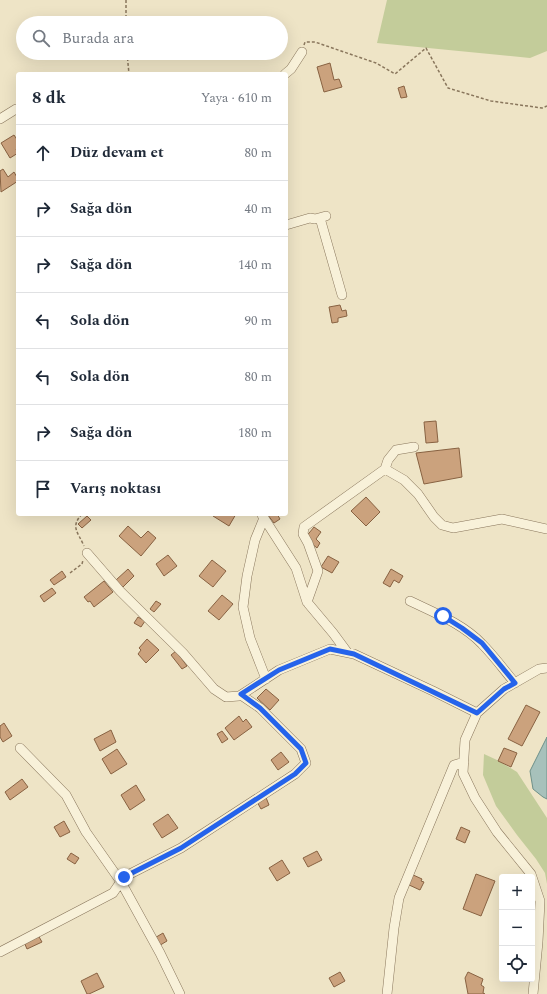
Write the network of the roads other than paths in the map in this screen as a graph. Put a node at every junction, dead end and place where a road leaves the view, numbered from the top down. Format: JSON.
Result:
{"nodes":[{"id":1,"x":302,"y":52,"type":"road end"},
{"id":2,"x":287,"y":72,"type":"edge"},
{"id":3,"x":16,"y":109,"type":"edge"},
{"id":4,"x":0,"y":119,"type":"edge"},
{"id":5,"x":288,"y":224,"type":"edge"},
{"id":6,"x":342,"y":295,"type":"dead end"},
{"id":7,"x":414,"y":447,"type":"dead end"},
{"id":8,"x":385,"y":468,"type":"junction"},
{"id":9,"x":263,"y":516,"type":"edge"},
{"id":10,"x":547,"y":529,"type":"edge"},
{"id":11,"x":87,"y":553,"type":"road end"},
{"id":12,"x":307,"y":602,"type":"junction"},
{"id":13,"x":410,"y":602,"type":"dead end"},
{"id":14,"x":347,"y":652,"type":"junction"},
{"id":15,"x":547,"y":668,"type":"edge"},
{"id":16,"x":266,"y":678,"type":"junction"},
{"id":17,"x":515,"y":683,"type":"junction"},
{"id":18,"x":241,"y":694,"type":"junction"},
{"id":19,"x":477,"y":713,"type":"junction"},
{"id":20,"x":20,"y":748,"type":"dead end"},
{"id":21,"x":464,"y":762,"type":"junction"},
{"id":22,"x":121,"y":882,"type":"junction"},
{"id":23,"x":0,"y":952,"type":"edge"},
{"id":24,"x":180,"y":994,"type":"edge"},
{"id":25,"x":386,"y":994,"type":"edge"},
{"id":26,"x":533,"y":994,"type":"edge"}],
"edges":[{"from":1,"to":2,"type":"street"},
{"from":3,"to":4,"type":"street"},
{"from":5,"to":6,"type":"street"},
{"from":7,"to":8,"type":"street"},
{"from":8,"to":10,"type":"street"},
{"from":8,"to":12,"type":"street"},
{"from":9,"to":12,"type":"street"},
{"from":9,"to":16,"type":"street"},
{"from":11,"to":18,"type":"street"},
{"from":12,"to":14,"type":"street"},
{"from":13,"to":17,"type":"street"},
{"from":14,"to":16,"type":"street"},
{"from":14,"to":19,"type":"street"},
{"from":15,"to":17,"type":"street"},
{"from":16,"to":18,"type":"street"},
{"from":17,"to":19,"type":"street"},
{"from":18,"to":22,"type":"street"},
{"from":19,"to":21,"type":"street"},
{"from":20,"to":22,"type":"street"},
{"from":21,"to":25,"type":"street"},
{"from":21,"to":26,"type":"street"},
{"from":22,"to":23,"type":"street"},
{"from":22,"to":24,"type":"street"}]}
